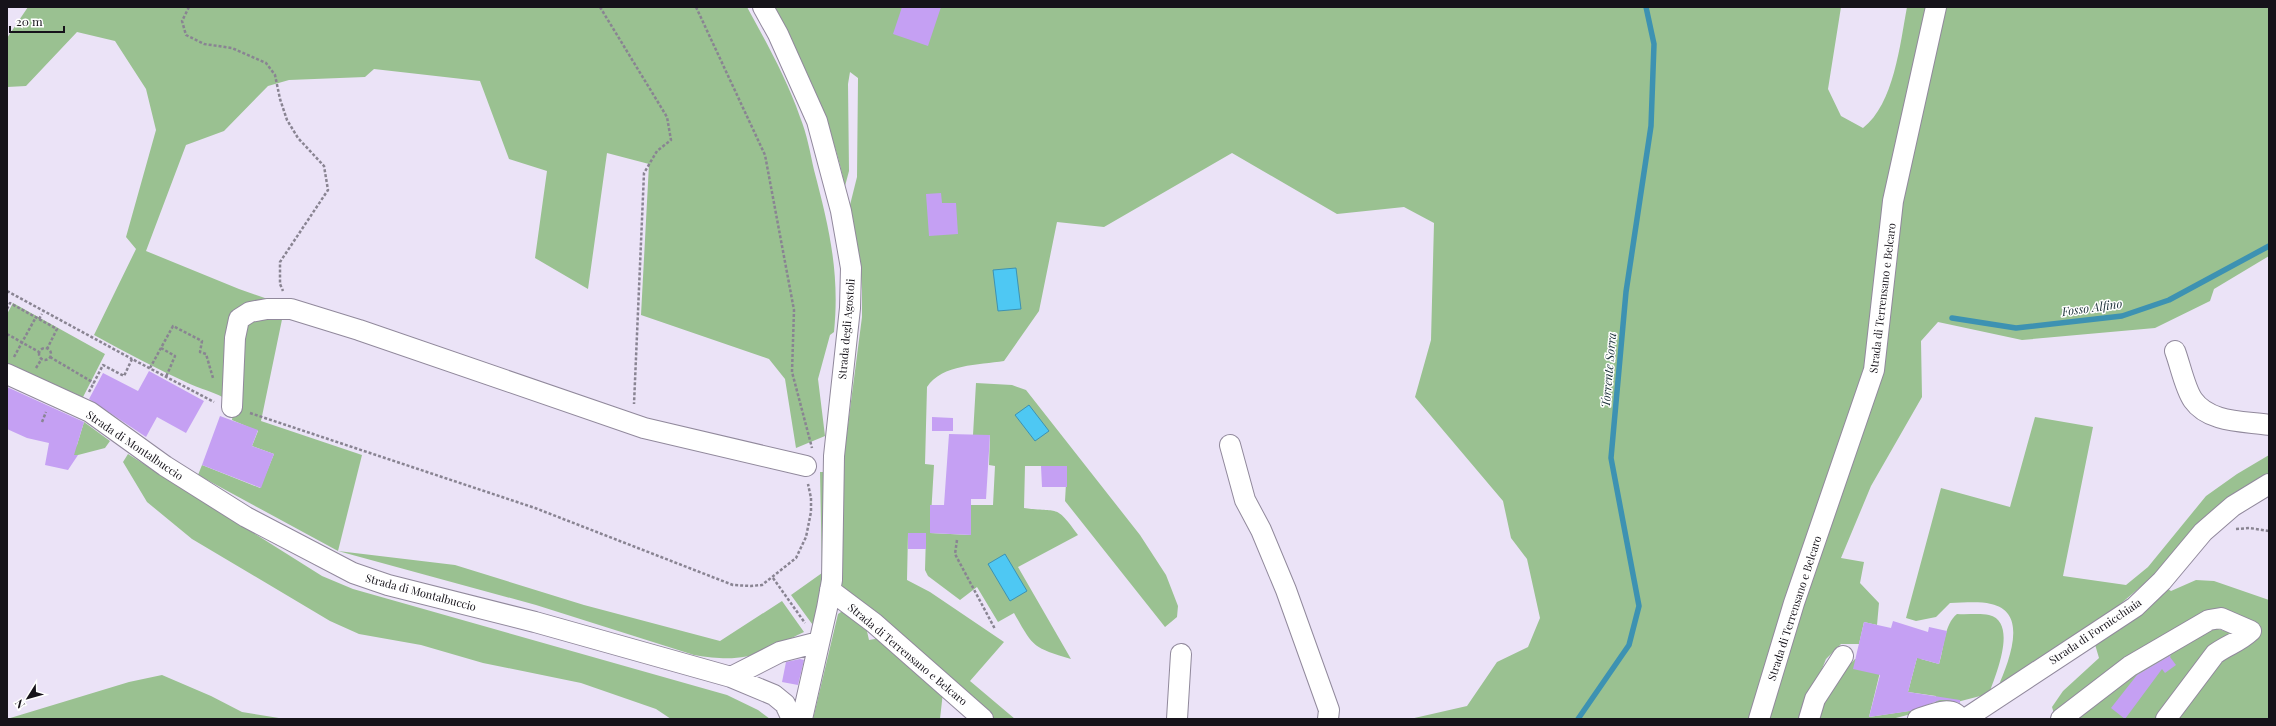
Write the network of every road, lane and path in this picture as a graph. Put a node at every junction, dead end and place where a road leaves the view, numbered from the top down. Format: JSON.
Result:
{"nodes":[{"id":1,"x":189,"y":7,"type":"edge"},
{"id":2,"x":600,"y":7,"type":"edge"},
{"id":3,"x":696,"y":7,"type":"edge"},
{"id":4,"x":764,"y":7,"type":"edge"},
{"id":5,"x":1936,"y":7,"type":"edge"},
{"id":6,"x":7,"y":291,"type":"edge"},
{"id":7,"x":7,"y":309,"type":"edge"},
{"id":8,"x":291,"y":309,"type":"junction"},
{"id":9,"x":42,"y":314,"type":"dead end"},
{"id":10,"x":37,"y":318,"type":"junction"},
{"id":11,"x":7,"y":334,"type":"edge"},
{"id":12,"x":22,"y":342,"type":"junction"},
{"id":13,"x":161,"y":348,"type":"junction"},
{"id":14,"x":47,"y":349,"type":"junction"},
{"id":15,"x":2175,"y":351,"type":"dead end"},
{"id":16,"x":39,"y":352,"type":"junction"},
{"id":17,"x":50,"y":358,"type":"junction"},
{"id":18,"x":132,"y":359,"type":"junction"},
{"id":19,"x":9,"y":368,"type":"edge"},
{"id":20,"x":150,"y":368,"type":"junction"},
{"id":21,"x":166,"y":377,"type":"junction"},
{"id":22,"x":94,"y":383,"type":"junction"},
{"id":23,"x":213,"y":383,"type":"dead end"},
{"id":24,"x":213,"y":396,"type":"dead end"},
{"id":25,"x":220,"y":404,"type":"junction"},
{"id":26,"x":81,"y":408,"type":"junction"},
{"id":27,"x":633,"y":425,"type":"junction"},
{"id":28,"x":2269,"y":425,"type":"edge"},
{"id":29,"x":835,"y":442,"type":"junction"},
{"id":30,"x":1230,"y":445,"type":"dead end"},
{"id":31,"x":809,"y":457,"type":"junction"},
{"id":32,"x":2269,"y":484,"type":"edge"},
{"id":33,"x":957,"y":540,"type":"dead end"},
{"id":34,"x":773,"y":578,"type":"junction"},
{"id":35,"x":830,"y":590,"type":"junction"},
{"id":36,"x":807,"y":625,"type":"dead end"},
{"id":37,"x":995,"y":629,"type":"dead end"},
{"id":38,"x":820,"y":642,"type":"junction"},
{"id":39,"x":1181,"y":654,"type":"dead end"},
{"id":40,"x":1843,"y":656,"type":"dead end"},
{"id":41,"x":731,"y":677,"type":"junction"},
{"id":42,"x":792,"y":719,"type":"edge"},
{"id":43,"x":802,"y":719,"type":"edge"},
{"id":44,"x":983,"y":719,"type":"edge"},
{"id":45,"x":1177,"y":719,"type":"edge"},
{"id":46,"x":1328,"y":719,"type":"edge"},
{"id":47,"x":1759,"y":719,"type":"edge"},
{"id":48,"x":1809,"y":719,"type":"edge"},
{"id":49,"x":1918,"y":719,"type":"edge"},
{"id":50,"x":1960,"y":719,"type":"edge"},
{"id":51,"x":1965,"y":719,"type":"edge"},
{"id":52,"x":2061,"y":719,"type":"edge"},
{"id":53,"x":2166,"y":719,"type":"edge"}],
"edges":[{"from":1,"to":8,"type":"path"},
{"from":2,"to":27,"type":"path"},
{"from":3,"to":31,"type":"path"},
{"from":4,"to":29,"type":"street","name":"Strada degli Agostoli"},
{"from":5,"to":47,"type":"street","name":"Strada di Terrensano e Belcaro"},
{"from":6,"to":18,"type":"path"},
{"from":7,"to":10,"type":"path"},
{"from":8,"to":25,"type":"street"},
{"from":8,"to":27,"type":"street"},
{"from":9,"to":10,"type":"path"},
{"from":10,"to":12,"type":"path"},
{"from":10,"to":14,"type":"path"},
{"from":11,"to":12,"type":"path"},
{"from":12,"to":16,"type":"path"},
{"from":12,"to":19,"type":"path"},
{"from":13,"to":20,"type":"path"},
{"from":13,"to":21,"type":"path"},
{"from":13,"to":23,"type":"path"},
{"from":14,"to":16,"type":"path"},
{"from":14,"to":17,"type":"path"},
{"from":15,"to":28,"type":"street"},
{"from":16,"to":17,"type":"path"},
{"from":17,"to":22,"type":"path"},
{"from":18,"to":20,"type":"path"},
{"from":18,"to":22,"type":"path"},
{"from":19,"to":26,"type":"street","name":"Strada di Montalbuccio"},
{"from":20,"to":21,"type":"path"},
{"from":21,"to":25,"type":"path"},
{"from":22,"to":26,"type":"path"},
{"from":24,"to":25,"type":"path"},
{"from":25,"to":34,"type":"path"},
{"from":26,"to":41,"type":"street","name":"Strada di Montalbuccio"},
{"from":27,"to":31,"type":"street"},
{"from":29,"to":31,"type":"path"},
{"from":29,"to":35,"type":"street","name":"Strada degli Agostoli"},
{"from":30,"to":46,"type":"street"},
{"from":31,"to":34,"type":"path"},
{"from":32,"to":51,"type":"street","name":"Strada di Fornicchiaia"},
{"from":33,"to":37,"type":"path"},
{"from":34,"to":36,"type":"path"},
{"from":35,"to":38,"type":"street","name":"Strada degli Agostoli"},
{"from":35,"to":44,"type":"street","name":"Strada di Terrensano e Belcaro"},
{"from":38,"to":41,"type":"street"},
{"from":38,"to":43,"type":"street","name":"Strada degli Agostoli"},
{"from":39,"to":45,"type":"street"},
{"from":40,"to":48,"type":"street"},
{"from":41,"to":42,"type":"street","name":"Strada di Montalbuccio"},
{"from":49,"to":50,"type":"street"},
{"from":52,"to":53,"type":"street"}]}
